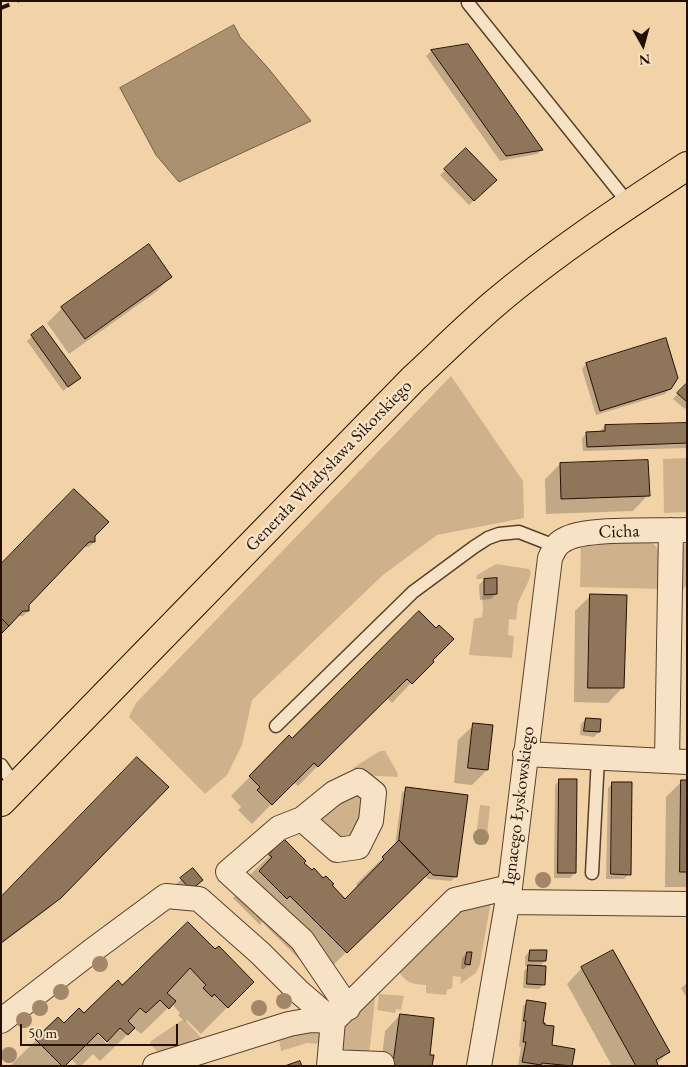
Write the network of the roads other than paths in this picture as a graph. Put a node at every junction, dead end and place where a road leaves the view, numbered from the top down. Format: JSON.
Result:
{"nodes":[{"id":1,"x":468,"y":3,"type":"dead end"},
{"id":2,"x":687,"y":166,"type":"edge"},
{"id":3,"x":629,"y":204,"type":"junction"},
{"id":4,"x":679,"y":530,"type":"edge"},
{"id":5,"x":555,"y":546,"type":"junction"},
{"id":6,"x":276,"y":726,"type":"dead end"},
{"id":7,"x":525,"y":754,"type":"junction"},
{"id":8,"x":598,"y":758,"type":"junction"},
{"id":9,"x":677,"y":762,"type":"edge"},
{"id":10,"x":6,"y":785,"type":"edge"},
{"id":11,"x":302,"y":819,"type":"dead end"},
{"id":12,"x":592,"y":873,"type":"dead end"},
{"id":13,"x":509,"y":894,"type":"junction"},
{"id":14,"x":687,"y":904,"type":"edge"},
{"id":15,"x":341,"y":1014,"type":"junction"},
{"id":16,"x":1,"y":1021,"type":"edge"},
{"id":17,"x":329,"y":1064,"type":"edge"},
{"id":18,"x":155,"y":1066,"type":"edge"},
{"id":19,"x":381,"y":1066,"type":"edge"},
{"id":20,"x":479,"y":1066,"type":"edge"}],
"edges":[{"from":1,"to":3,"type":"lane"},
{"from":2,"to":3,"type":"main road","name":"Generała Władysława Sikorskiego"},
{"from":3,"to":10,"type":"main road","name":"Generała Władysława Sikorskiego"},
{"from":4,"to":5,"type":"street","name":"Cicha"},
{"from":4,"to":9,"type":"street"},
{"from":5,"to":6,"type":"lane"},
{"from":5,"to":7,"type":"street","name":"Ignacego Łyskowskiego"},
{"from":7,"to":8,"type":"street"},
{"from":7,"to":13,"type":"street","name":"Ignacego Łyskowskiego"},
{"from":8,"to":9,"type":"street"},
{"from":8,"to":12,"type":"lane"},
{"from":11,"to":15,"type":"street"},
{"from":13,"to":14,"type":"street"},
{"from":13,"to":15,"type":"street"},
{"from":13,"to":20,"type":"street","name":"Ignacego Łyskowskiego"},
{"from":15,"to":16,"type":"street"},
{"from":15,"to":17,"type":"street"},
{"from":15,"to":18,"type":"street"},
{"from":17,"to":19,"type":"street"}]}
